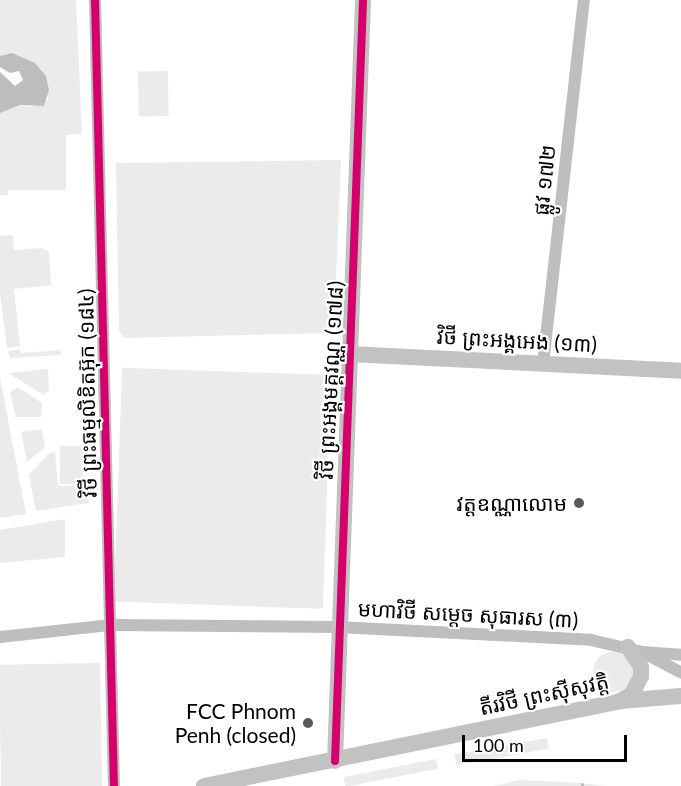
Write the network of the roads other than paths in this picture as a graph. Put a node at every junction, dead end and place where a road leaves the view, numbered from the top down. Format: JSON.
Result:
{"nodes":[{"id":1,"x":95,"y":0,"type":"edge"},
{"id":2,"x":363,"y":0,"type":"edge"},
{"id":3,"x":584,"y":0,"type":"edge"},
{"id":4,"x":350,"y":354,"type":"junction"},
{"id":5,"x":543,"y":364,"type":"junction"},
{"id":6,"x":681,"y":371,"type":"edge"},
{"id":7,"x":111,"y":625,"type":"junction"},
{"id":8,"x":338,"y":627,"type":"junction"},
{"id":9,"x":0,"y":637,"type":"edge"},
{"id":10,"x":635,"y":650,"type":"junction"},
{"id":11,"x":681,"y":655,"type":"edge"},
{"id":12,"x":681,"y":673,"type":"edge"},
{"id":13,"x":681,"y":696,"type":"edge"},
{"id":14,"x":620,"y":701,"type":"junction"},
{"id":15,"x":335,"y":760,"type":"junction"},
{"id":16,"x":114,"y":786,"type":"edge"},
{"id":17,"x":204,"y":786,"type":"edge"}],
"edges":[{"from":1,"to":7,"type":"street","name":"វិថី ព្រះធម្មលិខិតអ៊ុក (១៨៤)"},
{"from":2,"to":4,"type":"street","name":"វិថី ព្រះអង្គមគ្គវណ្ណ (១៧៨)"},
{"from":3,"to":5,"type":"street","name":"ផ្លូវ ១៧២"},
{"from":4,"to":5,"type":"street","name":"វិថី ព្រះអង្គអេង (១៣)"},
{"from":4,"to":8,"type":"street","name":"វិថី ព្រះអង្គមគ្គវណ្ណ (១៧៨)"},
{"from":5,"to":6,"type":"street","name":"វិថី ព្រះអង្គអេង (១៣)"},
{"from":7,"to":8,"type":"street","name":"មហាវិថី សម្តេច សុធារស (៣)"},
{"from":7,"to":9,"type":"street","name":"មហាវិថី សម្តេច សុធារស (៣)"},
{"from":7,"to":16,"type":"street","name":"វិថី ព្រះធម្មលិខិតអ៊ុក (១៨៤)"},
{"from":8,"to":10,"type":"street","name":"មហាវិថី សម្តេច សុធារស (៣)"},
{"from":8,"to":15,"type":"street","name":"វិថី ព្រះអង្គមគ្គវណ្ណ (១៧៨)"},
{"from":10,"to":11,"type":"street","name":"មហាវិថី សម្តេច សុធារស (៣)"},
{"from":10,"to":12,"type":"street"},
{"from":10,"to":14,"type":"street"},
{"from":13,"to":14,"type":"street","name":"តីរវិថី ព្រះស៊ីសុវត្តិ"},
{"from":14,"to":15,"type":"street","name":"តីរវិថី ព្រះស៊ីសុវត្តិ"},
{"from":15,"to":17,"type":"street","name":"តីរវិថី ព្រះស៊ីសុវត្តិ"}]}
